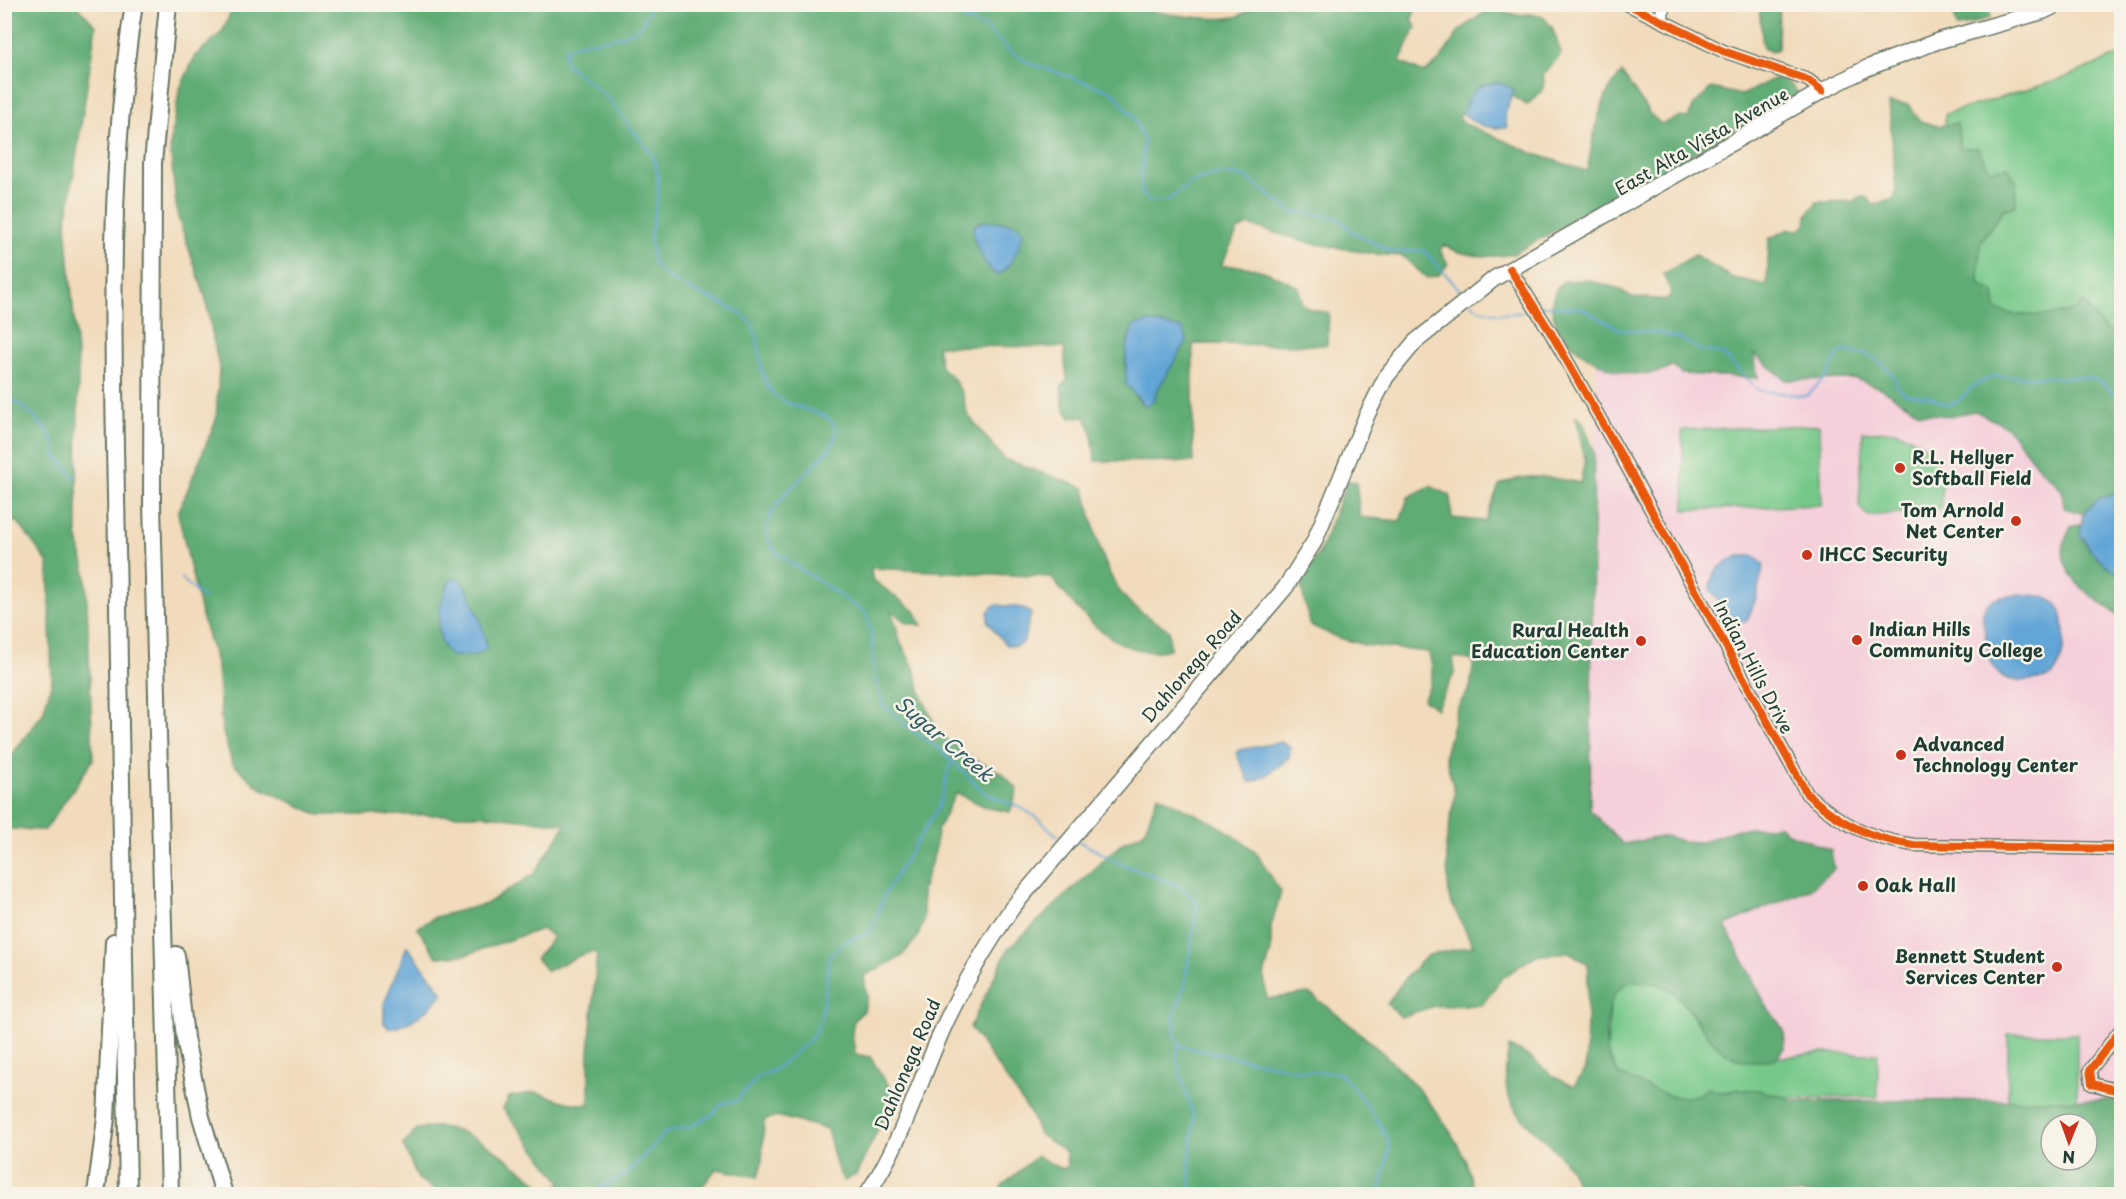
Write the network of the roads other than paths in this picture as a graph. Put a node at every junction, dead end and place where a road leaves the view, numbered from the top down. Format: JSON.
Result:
{"nodes":[{"id":1,"x":134,"y":4,"type":"edge"},
{"id":2,"x":168,"y":4,"type":"edge"},
{"id":3,"x":1627,"y":4,"type":"edge"},
{"id":4,"x":1663,"y":4,"type":"edge"},
{"id":5,"x":2058,"y":4,"type":"edge"},
{"id":6,"x":1662,"y":21,"type":"junction"},
{"id":7,"x":1822,"y":90,"type":"junction"},
{"id":8,"x":1597,"y":220,"type":"joint"},
{"id":9,"x":1510,"y":269,"type":"junction"},
{"id":10,"x":157,"y":741,"type":"junction"},
{"id":11,"x":123,"y":843,"type":"junction"},
{"id":12,"x":2121,"y":849,"type":"edge"},
{"id":13,"x":2121,"y":1028,"type":"edge"},
{"id":14,"x":2116,"y":1090,"type":"dead end"},
{"id":15,"x":96,"y":1194,"type":"edge"},
{"id":16,"x":128,"y":1194,"type":"edge"},
{"id":17,"x":170,"y":1194,"type":"edge"},
{"id":18,"x":224,"y":1194,"type":"edge"},
{"id":19,"x":867,"y":1194,"type":"edge"}],
"edges":[{"from":1,"to":11,"type":"highway"},
{"from":2,"to":10,"type":"highway"},
{"from":3,"to":6,"type":"street"},
{"from":4,"to":6,"type":"street"},
{"from":5,"to":7,"type":"main road","name":"East Alta Vista Avenue"},
{"from":6,"to":7,"type":"street"},
{"from":7,"to":8,"type":"main road","name":"East Alta Vista Avenue"},
{"from":8,"to":9,"type":"main road","name":"Dahlonega Road"},
{"from":9,"to":12,"type":"street","name":"Indian Hills Drive"},
{"from":9,"to":19,"type":"main road","name":"Dahlonega Road"},
{"from":10,"to":17,"type":"highway"},
{"from":10,"to":18,"type":"highway"},
{"from":11,"to":15,"type":"highway"},
{"from":11,"to":16,"type":"highway"},
{"from":13,"to":14,"type":"street"}]}
